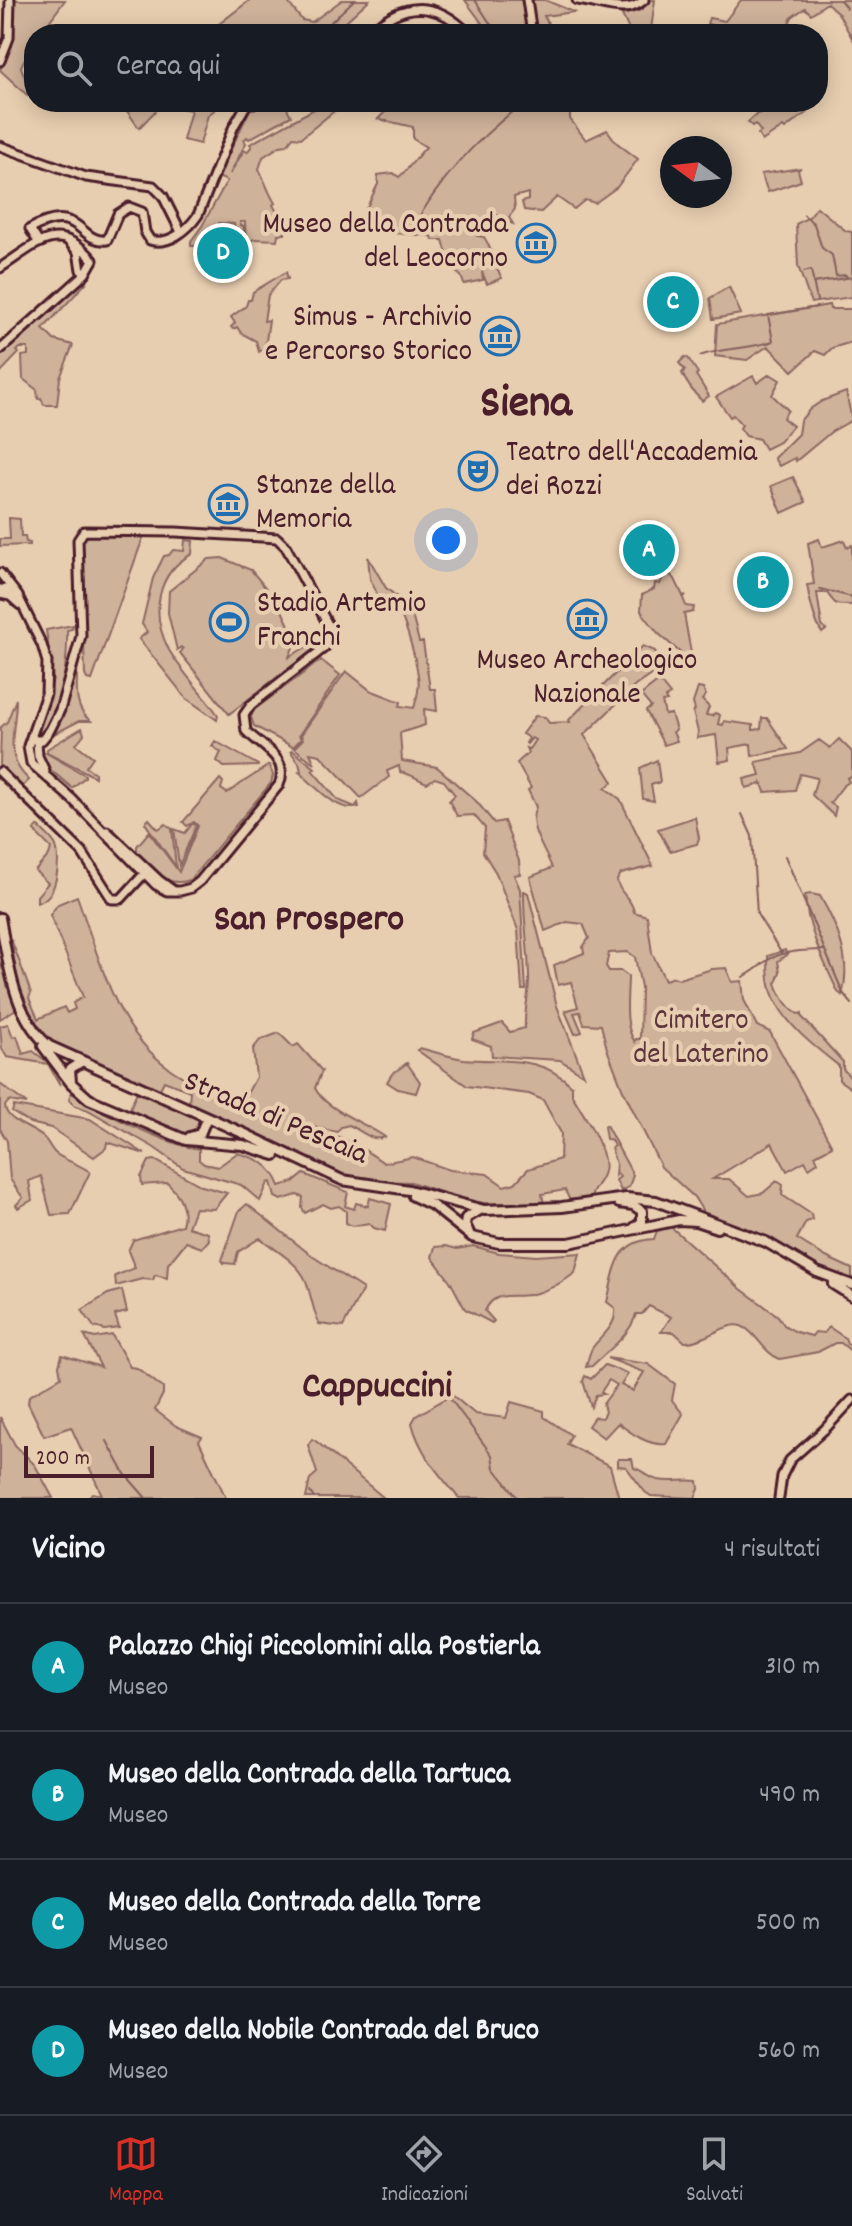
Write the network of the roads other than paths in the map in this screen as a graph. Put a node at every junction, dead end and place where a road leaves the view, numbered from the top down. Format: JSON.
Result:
{"nodes":[{"id":1,"x":10,"y":0,"type":"edge"},
{"id":2,"x":527,"y":0,"type":"edge"},
{"id":3,"x":577,"y":0,"type":"edge"},
{"id":4,"x":644,"y":0,"type":"edge"},
{"id":5,"x":380,"y":24,"type":"edge"},
{"id":6,"x":459,"y":24,"type":"edge"},
{"id":7,"x":531,"y":24,"type":"edge"},
{"id":8,"x":0,"y":61,"type":"edge"},
{"id":9,"x":242,"y":112,"type":"edge"},
{"id":10,"x":0,"y":146,"type":"edge"},
{"id":11,"x":181,"y":232,"type":"junction"},
{"id":12,"x":68,"y":241,"type":"junction"},
{"id":13,"x":39,"y":243,"type":"junction"},
{"id":14,"x":93,"y":260,"type":"junction"},
{"id":15,"x":0,"y":268,"type":"edge"},
{"id":16,"x":81,"y":270,"type":"junction"},
{"id":17,"x":75,"y":281,"type":"junction"},
{"id":18,"x":0,"y":350,"type":"edge"},
{"id":19,"x":0,"y":576,"type":"edge"},
{"id":20,"x":10,"y":590,"type":"junction"},
{"id":21,"x":0,"y":591,"type":"edge"},
{"id":22,"x":22,"y":606,"type":"junction"},
{"id":23,"x":36,"y":739,"type":"junction"},
{"id":24,"x":0,"y":772,"type":"edge"},
{"id":25,"x":97,"y":823,"type":"junction"},
{"id":26,"x":147,"y":876,"type":"junction"},
{"id":27,"x":174,"y":891,"type":"junction"},
{"id":28,"x":0,"y":918,"type":"edge"},
{"id":29,"x":0,"y":953,"type":"edge"},
{"id":30,"x":77,"y":1063,"type":"junction"},
{"id":31,"x":64,"y":1075,"type":"junction"},
{"id":32,"x":71,"y":1083,"type":"junction"},
{"id":33,"x":183,"y":1106,"type":"junction"},
{"id":34,"x":207,"y":1117,"type":"junction"},
{"id":35,"x":200,"y":1134,"type":"junction"},
{"id":36,"x":181,"y":1138,"type":"junction"},
{"id":37,"x":601,"y":1202,"type":"junction"},
{"id":38,"x":480,"y":1210,"type":"junction"},
{"id":39,"x":615,"y":1236,"type":"junction"},
{"id":40,"x":472,"y":1237,"type":"junction"},
{"id":41,"x":852,"y":1285,"type":"edge"},
{"id":42,"x":852,"y":1296,"type":"edge"},
{"id":43,"x":852,"y":1400,"type":"edge"},
{"id":44,"x":779,"y":1498,"type":"edge"}],
"edges":[{"from":1,"to":8,"type":"street"},
{"from":2,"to":7,"type":"street"},
{"from":3,"to":4,"type":"street"},
{"from":5,"to":6,"type":"street"},
{"from":9,"to":11,"type":"street"},
{"from":10,"to":11,"type":"street"},
{"from":11,"to":13,"type":"street"},
{"from":12,"to":13,"type":"street"},
{"from":12,"to":14,"type":"street"},
{"from":12,"to":16,"type":"street"},
{"from":13,"to":15,"type":"street"},
{"from":14,"to":16,"type":"street"},
{"from":14,"to":17,"type":"street"},
{"from":16,"to":17,"type":"street"},
{"from":17,"to":18,"type":"street"},
{"from":19,"to":20,"type":"street"},
{"from":19,"to":22,"type":"street"},
{"from":20,"to":21,"type":"street"},
{"from":20,"to":22,"type":"street"},
{"from":21,"to":22,"type":"street"},
{"from":22,"to":23,"type":"street"},
{"from":23,"to":25,"type":"street"},
{"from":23,"to":27,"type":"street"},
{"from":24,"to":26,"type":"street"},
{"from":25,"to":26,"type":"street"},
{"from":25,"to":27,"type":"street"},
{"from":26,"to":27,"type":"street"},
{"from":28,"to":30,"type":"main road","name":"Strada di Pescaia"},
{"from":29,"to":31,"type":"main road","name":"Strada di Pescaia"},
{"from":30,"to":31,"type":"main road"},
{"from":30,"to":32,"type":"main road"},
{"from":30,"to":33,"type":"main road","name":"Strada di Pescaia"},
{"from":31,"to":32,"type":"main road","name":"Strada di Pescaia"},
{"from":32,"to":36,"type":"main road","name":"Strada di Pescaia"},
{"from":33,"to":34,"type":"main road","name":"Strada di Pescaia"},
{"from":33,"to":35,"type":"main road"},
{"from":34,"to":35,"type":"main road"},
{"from":34,"to":38,"type":"main road","name":"Strada di Pescaia"},
{"from":35,"to":36,"type":"main road"},
{"from":36,"to":40,"type":"main road","name":"Strada di Pescaia"},
{"from":37,"to":38,"type":"main road","name":"Strada di Pescaia"},
{"from":37,"to":39,"type":"main road"},
{"from":37,"to":41,"type":"main road","name":"Strada di Pescaia"},
{"from":38,"to":40,"type":"main road"},
{"from":39,"to":40,"type":"main road","name":"Strada di Pescaia"},
{"from":39,"to":42,"type":"main road","name":"Strada di Pescaia"},
{"from":43,"to":44,"type":"street"}]}
